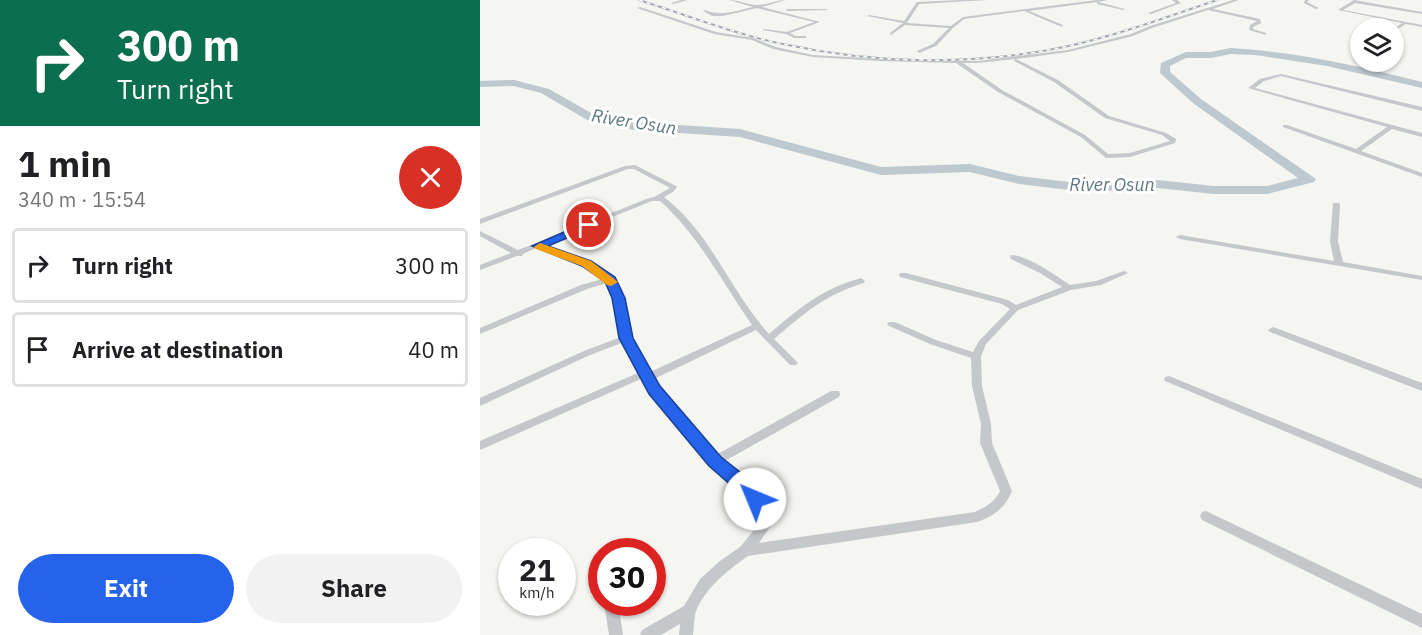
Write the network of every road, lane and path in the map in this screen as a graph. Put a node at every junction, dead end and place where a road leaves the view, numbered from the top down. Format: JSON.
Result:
{"nodes":[{"id":1,"x":686,"y":0,"type":"edge"},
{"id":2,"x":731,"y":0,"type":"edge"},
{"id":3,"x":784,"y":0,"type":"edge"},
{"id":4,"x":986,"y":0,"type":"edge"},
{"id":5,"x":1106,"y":0,"type":"edge"},
{"id":6,"x":1174,"y":0,"type":"edge"},
{"id":7,"x":1237,"y":0,"type":"edge"},
{"id":8,"x":1307,"y":0,"type":"edge"},
{"id":9,"x":930,"y":1,"type":"edge"},
{"id":10,"x":1357,"y":1,"type":"edge"},
{"id":11,"x":1096,"y":2,"type":"junction"},
{"id":12,"x":674,"y":3,"type":"dead end"},
{"id":13,"x":758,"y":6,"type":"junction"},
{"id":14,"x":639,"y":8,"type":"dead end"},
{"id":15,"x":1317,"y":8,"type":"dead end"},
{"id":16,"x":773,"y":9,"type":"junction"},
{"id":17,"x":1123,"y":9,"type":"dead end"},
{"id":18,"x":1208,"y":9,"type":"junction"},
{"id":19,"x":826,"y":10,"type":"dead end"},
{"id":20,"x":1024,"y":10,"type":"junction"},
{"id":21,"x":705,"y":11,"type":"dead end"},
{"id":22,"x":1150,"y":13,"type":"dead end"},
{"id":23,"x":1422,"y":13,"type":"edge"},
{"id":24,"x":869,"y":16,"type":"dead end"},
{"id":25,"x":904,"y":23,"type":"junction"},
{"id":26,"x":1406,"y":23,"type":"joint"},
{"id":27,"x":1422,"y":26,"type":"edge"},
{"id":28,"x":951,"y":27,"type":"junction"},
{"id":29,"x":1062,"y":27,"type":"dead end"},
{"id":30,"x":764,"y":30,"type":"dead end"},
{"id":31,"x":787,"y":33,"type":"junction"},
{"id":32,"x":891,"y":34,"type":"dead end"},
{"id":33,"x":1265,"y":34,"type":"dead end"},
{"id":34,"x":805,"y":38,"type":"dead end"},
{"id":35,"x":919,"y":52,"type":"dead end"},
{"id":36,"x":1014,"y":59,"type":"junction"},
{"id":37,"x":958,"y":62,"type":"junction"},
{"id":38,"x":1422,"y":109,"type":"edge"},
{"id":39,"x":1285,"y":126,"type":"dead end"},
{"id":40,"x":1391,"y":127,"type":"junction"},
{"id":41,"x":1422,"y":135,"type":"edge"},
{"id":42,"x":1356,"y":152,"type":"junction"},
{"id":43,"x":1422,"y":175,"type":"edge"},
{"id":44,"x":657,"y":198,"type":"junction"},
{"id":45,"x":1336,"y":205,"type":"dead end"},
{"id":46,"x":480,"y":222,"type":"edge"},
{"id":47,"x":480,"y":233,"type":"edge"},
{"id":48,"x":1180,"y":237,"type":"dead end"},
{"id":49,"x":538,"y":246,"type":"junction"},
{"id":50,"x":519,"y":254,"type":"junction"},
{"id":51,"x":1014,"y":257,"type":"dead end"},
{"id":52,"x":1339,"y":263,"type":"junction"},
{"id":53,"x":480,"y":268,"type":"edge"},
{"id":54,"x":1124,"y":273,"type":"dead end"},
{"id":55,"x":903,"y":275,"type":"dead end"},
{"id":56,"x":1422,"y":278,"type":"edge"},
{"id":57,"x":610,"y":280,"type":"junction"},
{"id":58,"x":861,"y":281,"type":"dead end"},
{"id":59,"x":1069,"y":288,"type":"junction"},
{"id":60,"x":1015,"y":308,"type":"junction"},
{"id":61,"x":892,"y":324,"type":"dead end"},
{"id":62,"x":757,"y":326,"type":"junction"},
{"id":63,"x":480,"y":330,"type":"edge"},
{"id":64,"x":1273,"y":330,"type":"dead end"},
{"id":65,"x":626,"y":338,"type":"junction"},
{"id":66,"x":769,"y":339,"type":"junction"},
{"id":67,"x":976,"y":356,"type":"junction"},
{"id":68,"x":793,"y":363,"type":"dead end"},
{"id":69,"x":647,"y":375,"type":"junction"},
{"id":70,"x":1169,"y":379,"type":"dead end"},
{"id":71,"x":1422,"y":387,"type":"edge"},
{"id":72,"x":835,"y":394,"type":"dead end"},
{"id":73,"x":480,"y":402,"type":"edge"},
{"id":74,"x":480,"y":446,"type":"edge"},
{"id":75,"x":715,"y":462,"type":"junction"},
{"id":76,"x":1422,"y":484,"type":"edge"},
{"id":77,"x":1206,"y":516,"type":"dead end"},
{"id":78,"x":745,"y":551,"type":"junction"},
{"id":79,"x":688,"y":611,"type":"junction"},
{"id":80,"x":613,"y":616,"type":"edge"},
{"id":81,"x":1422,"y":621,"type":"edge"},
{"id":82,"x":616,"y":635,"type":"edge"},
{"id":83,"x":647,"y":635,"type":"edge"},
{"id":84,"x":686,"y":635,"type":"edge"}],
"edges":[{"from":1,"to":12,"type":"street"},
{"from":2,"to":13,"type":"street"},
{"from":3,"to":13,"type":"street"},
{"from":4,"to":9,"type":"street"},
{"from":5,"to":11,"type":"street"},
{"from":6,"to":22,"type":"street"},
{"from":7,"to":18,"type":"street"},
{"from":8,"to":15,"type":"street"},
{"from":9,"to":25,"type":"street"},
{"from":10,"to":23,"type":"street"},
{"from":10,"to":26,"type":"street"},
{"from":11,"to":17,"type":"street"},
{"from":11,"to":20,"type":"street"},
{"from":13,"to":16,"type":"street"},
{"from":13,"to":21,"type":"street"},
{"from":14,"to":37,"type":"street"},
{"from":16,"to":19,"type":"street"},
{"from":16,"to":31,"type":"street"},
{"from":18,"to":33,"type":"street"},
{"from":18,"to":36,"type":"street"},
{"from":20,"to":28,"type":"street"},
{"from":20,"to":29,"type":"street"},
{"from":24,"to":25,"type":"street"},
{"from":25,"to":28,"type":"street"},
{"from":25,"to":32,"type":"street"},
{"from":26,"to":27,"type":"street"},
{"from":28,"to":35,"type":"street"},
{"from":30,"to":31,"type":"street"},
{"from":31,"to":34,"type":"street"},
{"from":36,"to":37,"type":"street"},
{"from":36,"to":37,"type":"street"},
{"from":38,"to":40,"type":"street"},
{"from":39,"to":42,"type":"street"},
{"from":40,"to":41,"type":"street"},
{"from":40,"to":42,"type":"street"},
{"from":42,"to":43,"type":"street"},
{"from":44,"to":46,"type":"street"},
{"from":44,"to":49,"type":"street"},
{"from":44,"to":62,"type":"street"},
{"from":45,"to":52,"type":"street"},
{"from":47,"to":50,"type":"street"},
{"from":48,"to":52,"type":"street"},
{"from":49,"to":50,"type":"street"},
{"from":49,"to":57,"type":"street"},
{"from":50,"to":53,"type":"street"},
{"from":51,"to":59,"type":"street"},
{"from":52,"to":56,"type":"street"},
{"from":54,"to":59,"type":"street"},
{"from":55,"to":60,"type":"street"},
{"from":57,"to":63,"type":"street"},
{"from":57,"to":65,"type":"street"},
{"from":58,"to":66,"type":"street"},
{"from":59,"to":60,"type":"street"},
{"from":60,"to":67,"type":"street"},
{"from":61,"to":67,"type":"street"},
{"from":62,"to":66,"type":"street"},
{"from":62,"to":69,"type":"street"},
{"from":64,"to":71,"type":"street"},
{"from":65,"to":69,"type":"street"},
{"from":65,"to":73,"type":"street"},
{"from":66,"to":68,"type":"street"},
{"from":67,"to":78,"type":"street"},
{"from":69,"to":74,"type":"street"},
{"from":69,"to":75,"type":"street"},
{"from":70,"to":76,"type":"street"},
{"from":72,"to":75,"type":"street"},
{"from":75,"to":78,"type":"street"},
{"from":77,"to":81,"type":"street"},
{"from":78,"to":79,"type":"street"},
{"from":79,"to":83,"type":"street"},
{"from":79,"to":84,"type":"street"},
{"from":80,"to":82,"type":"street"}]}
